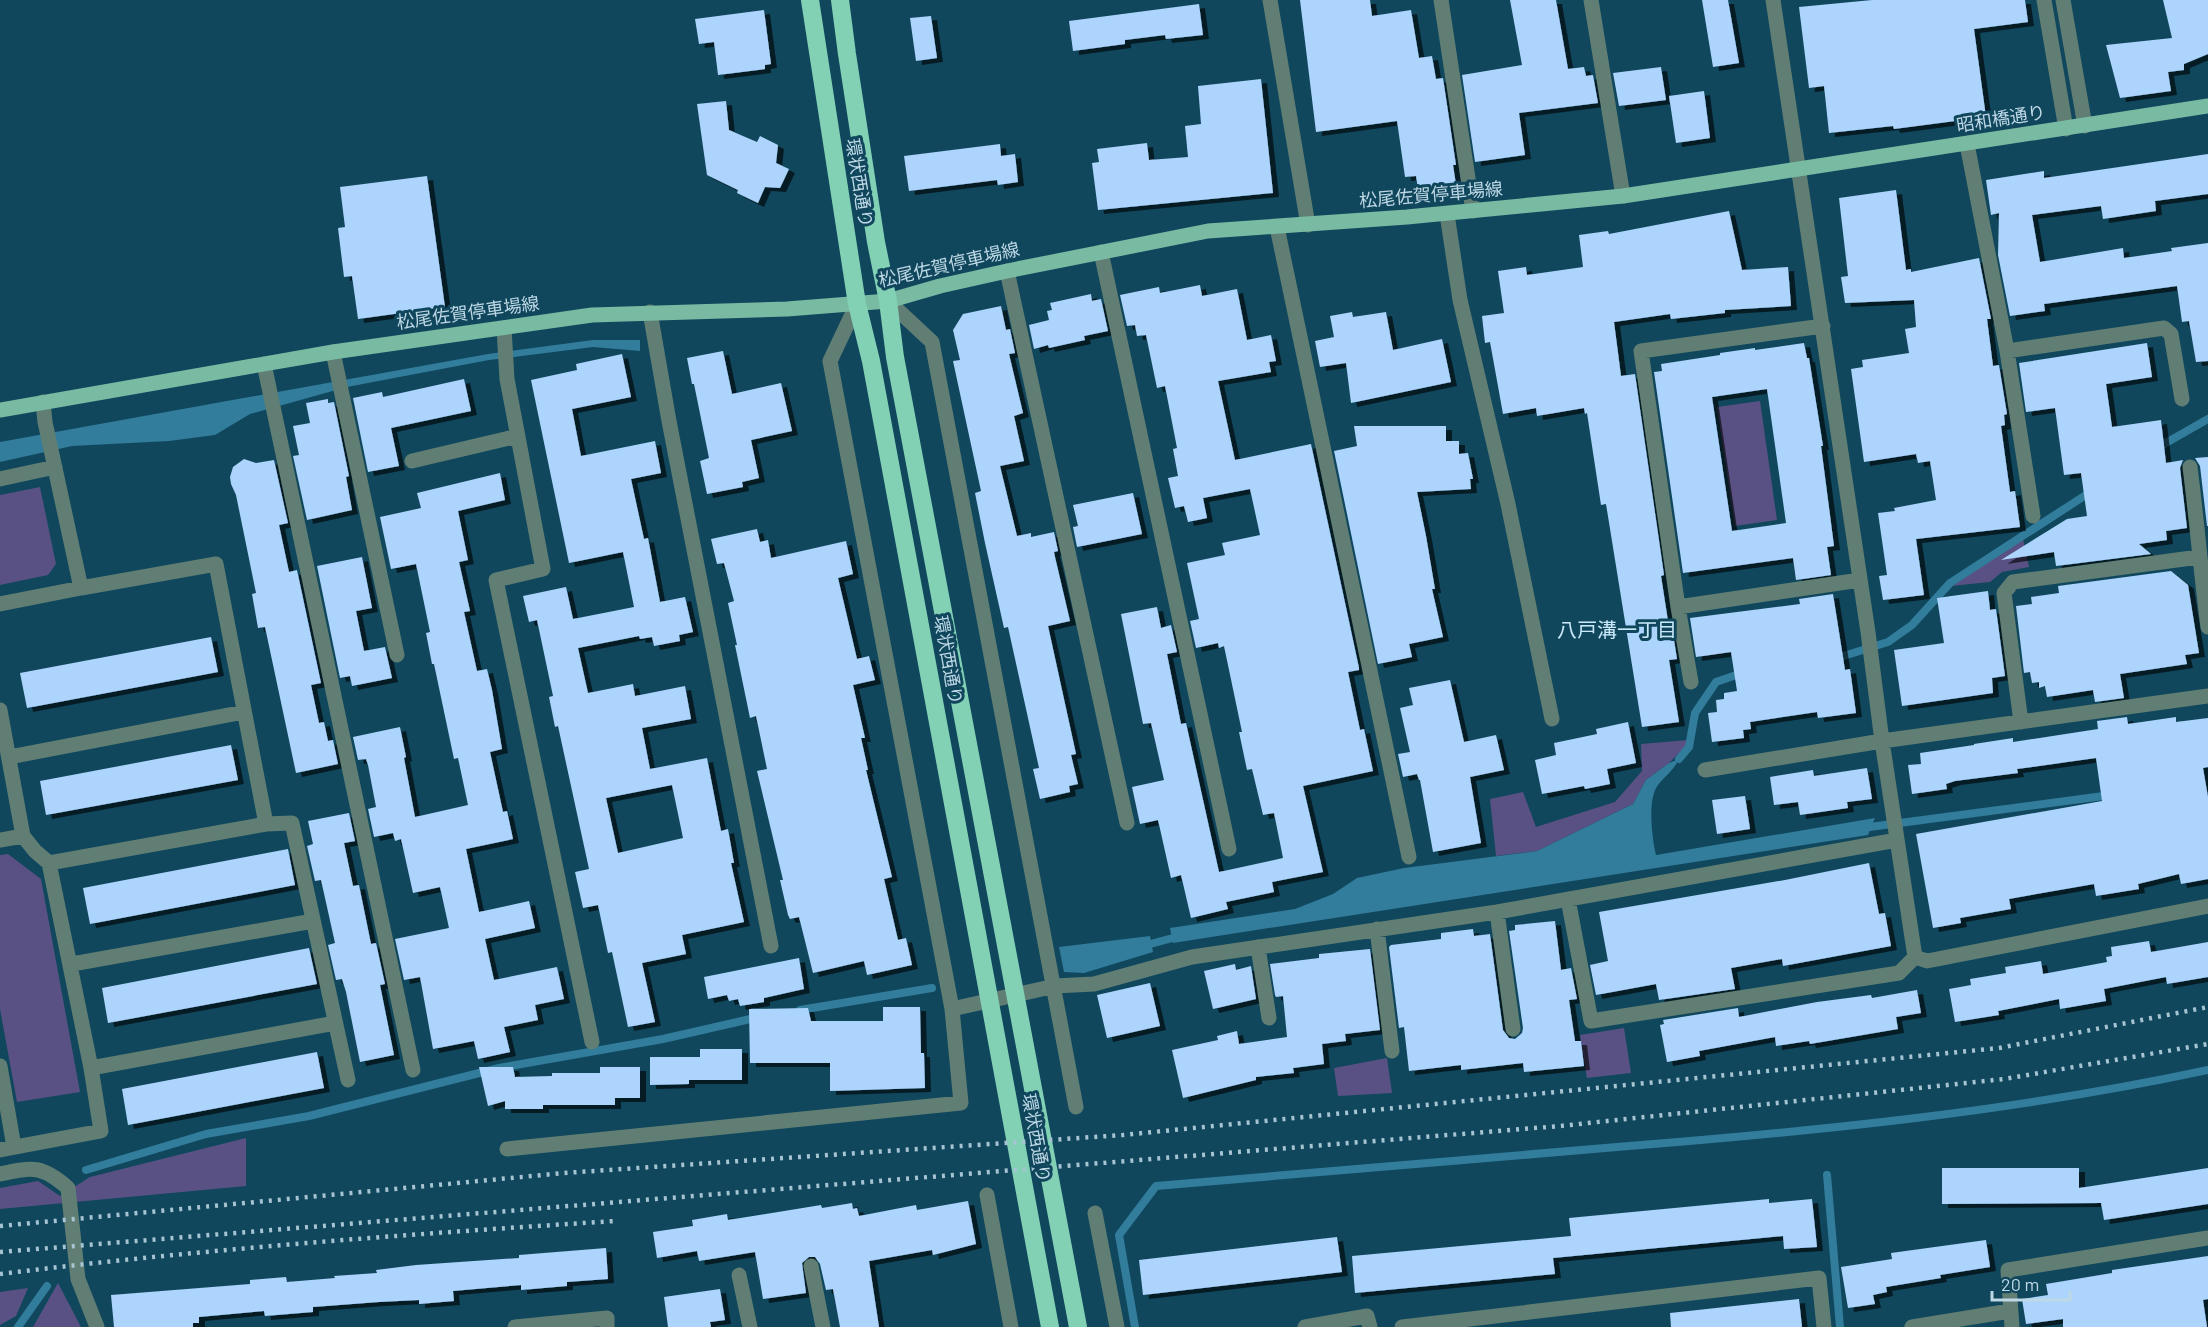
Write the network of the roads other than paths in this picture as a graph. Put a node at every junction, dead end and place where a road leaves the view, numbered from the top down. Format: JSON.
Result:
{"nodes":[{"id":1,"x":810,"y":0,"type":"edge"},
{"id":2,"x":840,"y":0,"type":"edge"},
{"id":3,"x":1270,"y":0,"type":"edge"},
{"id":4,"x":1441,"y":0,"type":"edge"},
{"id":5,"x":1591,"y":0,"type":"edge"},
{"id":6,"x":1773,"y":0,"type":"edge"},
{"id":7,"x":2044,"y":0,"type":"edge"},
{"id":8,"x":2062,"y":0,"type":"edge"},
{"id":9,"x":2208,"y":106,"type":"edge"},
{"id":10,"x":2085,"y":126,"type":"junction"},
{"id":11,"x":2066,"y":129,"type":"junction"},
{"id":12,"x":1967,"y":144,"type":"junction"},
{"id":13,"x":1799,"y":168,"type":"junction"},
{"id":14,"x":1623,"y":196,"type":"junction"},
{"id":15,"x":1473,"y":211,"type":"junction"},
{"id":16,"x":1447,"y":214,"type":"junction"},
{"id":17,"x":1308,"y":225,"type":"junction"},
{"id":18,"x":1277,"y":227,"type":"junction"},
{"id":19,"x":1101,"y":252,"type":"junction"},
{"id":20,"x":1006,"y":270,"type":"junction"},
{"id":21,"x":888,"y":301,"type":"junction"},
{"id":22,"x":857,"y":304,"type":"junction"},
{"id":23,"x":650,"y":312,"type":"junction"},
{"id":24,"x":1822,"y":326,"type":"junction"},
{"id":25,"x":504,"y":328,"type":"junction"},
{"id":26,"x":2007,"y":351,"type":"junction"},
{"id":27,"x":333,"y":352,"type":"junction"},
{"id":28,"x":264,"y":364,"type":"junction"},
{"id":29,"x":2182,"y":399,"type":"dead end"},
{"id":30,"x":43,"y":402,"type":"junction"},
{"id":31,"x":0,"y":410,"type":"edge"},
{"id":32,"x":518,"y":436,"type":"junction"},
{"id":33,"x":412,"y":460,"type":"dead end"},
{"id":34,"x":54,"y":462,"type":"junction"},
{"id":35,"x":2190,"y":467,"type":"dead end"},
{"id":36,"x":0,"y":479,"type":"edge"},
{"id":37,"x":2033,"y":516,"type":"dead end"},
{"id":38,"x":2199,"y":557,"type":"junction"},
{"id":39,"x":1860,"y":580,"type":"junction"},
{"id":40,"x":81,"y":588,"type":"junction"},
{"id":41,"x":0,"y":604,"type":"edge"},
{"id":42,"x":1678,"y":607,"type":"junction"},
{"id":43,"x":2208,"y":627,"type":"edge"},
{"id":44,"x":397,"y":655,"type":"dead end"},
{"id":45,"x":1691,"y":682,"type":"dead end"},
{"id":46,"x":2208,"y":696,"type":"edge"},
{"id":47,"x":0,"y":710,"type":"edge"},
{"id":48,"x":244,"y":712,"type":"junction"},
{"id":49,"x":1552,"y":719,"type":"dead end"},
{"id":50,"x":2021,"y":722,"type":"junction"},
{"id":51,"x":2,"y":735,"type":"edge"},
{"id":52,"x":1882,"y":741,"type":"junction"},
{"id":53,"x":9,"y":757,"type":"junction"},
{"id":54,"x":1705,"y":770,"type":"dead end"},
{"id":55,"x":1127,"y":823,"type":"dead end"},
{"id":56,"x":267,"y":824,"type":"junction"},
{"id":57,"x":23,"y":836,"type":"junction"},
{"id":58,"x":0,"y":840,"type":"edge"},
{"id":59,"x":1897,"y":840,"type":"junction"},
{"id":60,"x":1229,"y":849,"type":"dead end"},
{"id":61,"x":1409,"y":857,"type":"dead end"},
{"id":62,"x":49,"y":863,"type":"junction"},
{"id":63,"x":1568,"y":898,"type":"junction"},
{"id":64,"x":2208,"y":906,"type":"edge"},
{"id":65,"x":1497,"y":912,"type":"junction"},
{"id":66,"x":313,"y":921,"type":"junction"},
{"id":67,"x":1377,"y":929,"type":"junction"},
{"id":68,"x":771,"y":946,"type":"dead end"},
{"id":69,"x":1258,"y":947,"type":"junction"},
{"id":70,"x":1915,"y":957,"type":"junction"},
{"id":71,"x":72,"y":964,"type":"junction"},
{"id":72,"x":1054,"y":986,"type":"junction"},
{"id":73,"x":952,"y":1009,"type":"junction"},
{"id":74,"x":1269,"y":1018,"type":"dead end"},
{"id":75,"x":335,"y":1023,"type":"junction"},
{"id":76,"x":1513,"y":1029,"type":"dead end"},
{"id":77,"x":592,"y":1042,"type":"dead end"},
{"id":78,"x":1392,"y":1051,"type":"dead end"},
{"id":79,"x":0,"y":1066,"type":"edge"},
{"id":80,"x":91,"y":1068,"type":"junction"},
{"id":81,"x":413,"y":1070,"type":"dead end"},
{"id":82,"x":348,"y":1080,"type":"dead end"},
{"id":83,"x":1076,"y":1107,"type":"dead end"},
{"id":84,"x":7,"y":1148,"type":"edge"},
{"id":85,"x":507,"y":1149,"type":"dead end"},
{"id":86,"x":0,"y":1174,"type":"edge"},
{"id":87,"x":987,"y":1195,"type":"dead end"},
{"id":88,"x":1095,"y":1213,"type":"dead end"},
{"id":89,"x":2208,"y":1238,"type":"edge"},
{"id":90,"x":810,"y":1266,"type":"dead end"},
{"id":91,"x":739,"y":1275,"type":"dead end"},
{"id":92,"x":2010,"y":1311,"type":"junction"},
{"id":93,"x":97,"y":1327,"type":"edge"},
{"id":94,"x":515,"y":1327,"type":"edge"},
{"id":95,"x":607,"y":1327,"type":"edge"},
{"id":96,"x":750,"y":1327,"type":"edge"},
{"id":97,"x":823,"y":1327,"type":"edge"},
{"id":98,"x":1011,"y":1327,"type":"edge"},
{"id":99,"x":1050,"y":1327,"type":"edge"},
{"id":100,"x":1078,"y":1327,"type":"edge"},
{"id":101,"x":1117,"y":1327,"type":"edge"},
{"id":102,"x":1305,"y":1327,"type":"edge"},
{"id":103,"x":1370,"y":1327,"type":"edge"},
{"id":104,"x":1402,"y":1327,"type":"edge"},
{"id":105,"x":1824,"y":1327,"type":"edge"},
{"id":106,"x":1912,"y":1327,"type":"edge"},
{"id":107,"x":2012,"y":1327,"type":"edge"}],
"edges":[{"from":1,"to":22,"type":"highway","name":"環状西通り"},
{"from":2,"to":21,"type":"highway","name":"環状西通り"},
{"from":3,"to":17,"type":"street"},
{"from":4,"to":15,"type":"street"},
{"from":5,"to":14,"type":"street"},
{"from":6,"to":13,"type":"street"},
{"from":7,"to":11,"type":"street"},
{"from":8,"to":10,"type":"street"},
{"from":9,"to":10,"type":"main road","name":"昭和橋通り"},
{"from":10,"to":11,"type":"main road","name":"昭和橋通り"},
{"from":11,"to":12,"type":"main road","name":"昭和橋通り"},
{"from":12,"to":13,"type":"main road","name":"昭和橋通り"},
{"from":12,"to":26,"type":"street"},
{"from":13,"to":14,"type":"main road","name":"松尾佐賀停車場線"},
{"from":13,"to":24,"type":"street"},
{"from":14,"to":15,"type":"main road","name":"松尾佐賀停車場線"},
{"from":15,"to":16,"type":"main road","name":"松尾佐賀停車場線"},
{"from":16,"to":17,"type":"main road","name":"松尾佐賀停車場線"},
{"from":16,"to":49,"type":"street"},
{"from":17,"to":18,"type":"main road","name":"松尾佐賀停車場線"},
{"from":18,"to":19,"type":"main road","name":"松尾佐賀停車場線"},
{"from":18,"to":61,"type":"street"},
{"from":19,"to":20,"type":"main road","name":"松尾佐賀停車場線"},
{"from":19,"to":60,"type":"street"},
{"from":20,"to":21,"type":"main road","name":"松尾佐賀停車場線"},
{"from":20,"to":55,"type":"street"},
{"from":21,"to":22,"type":"main road","name":"松尾佐賀停車場線"},
{"from":21,"to":72,"type":"street"},
{"from":21,"to":100,"type":"highway","name":"環状西通り"},
{"from":22,"to":23,"type":"main road","name":"松尾佐賀停車場線"},
{"from":22,"to":73,"type":"street"},
{"from":22,"to":99,"type":"highway","name":"環状西通り"},
{"from":23,"to":25,"type":"main road","name":"松尾佐賀停車場線"},
{"from":23,"to":68,"type":"street"},
{"from":24,"to":39,"type":"street"},
{"from":24,"to":42,"type":"street"},
{"from":25,"to":27,"type":"main road","name":"松尾佐賀停車場線"},
{"from":25,"to":32,"type":"street"},
{"from":26,"to":29,"type":"street"},
{"from":26,"to":37,"type":"street"},
{"from":27,"to":28,"type":"main road","name":"松尾佐賀停車場線"},
{"from":27,"to":44,"type":"street"},
{"from":28,"to":30,"type":"main road","name":"松尾佐賀停車場線"},
{"from":28,"to":81,"type":"street"},
{"from":30,"to":31,"type":"main road","name":"松尾佐賀停車場線"},
{"from":30,"to":34,"type":"street"},
{"from":32,"to":33,"type":"street"},
{"from":32,"to":77,"type":"street"},
{"from":34,"to":36,"type":"street"},
{"from":34,"to":40,"type":"street"},
{"from":35,"to":38,"type":"street"},
{"from":38,"to":43,"type":"street"},
{"from":38,"to":50,"type":"street"},
{"from":39,"to":42,"type":"street"},
{"from":39,"to":52,"type":"street"},
{"from":40,"to":41,"type":"street"},
{"from":40,"to":48,"type":"street"},
{"from":42,"to":45,"type":"street"},
{"from":46,"to":50,"type":"street"},
{"from":47,"to":51,"type":"street"},
{"from":48,"to":53,"type":"street"},
{"from":48,"to":56,"type":"street"},
{"from":50,"to":52,"type":"street"},
{"from":51,"to":53,"type":"street"},
{"from":52,"to":54,"type":"street"},
{"from":52,"to":59,"type":"street"},
{"from":53,"to":57,"type":"street"},
{"from":56,"to":62,"type":"street"},
{"from":56,"to":66,"type":"street"},
{"from":57,"to":58,"type":"street"},
{"from":57,"to":62,"type":"street"},
{"from":59,"to":63,"type":"street"},
{"from":59,"to":70,"type":"street"},
{"from":62,"to":71,"type":"street"},
{"from":63,"to":65,"type":"street"},
{"from":63,"to":70,"type":"street"},
{"from":64,"to":70,"type":"street"},
{"from":65,"to":67,"type":"street"},
{"from":65,"to":76,"type":"street"},
{"from":66,"to":71,"type":"street"},
{"from":66,"to":75,"type":"street"},
{"from":67,"to":69,"type":"street"},
{"from":67,"to":78,"type":"street"},
{"from":69,"to":72,"type":"street"},
{"from":69,"to":74,"type":"street"},
{"from":71,"to":80,"type":"street"},
{"from":72,"to":73,"type":"street"},
{"from":72,"to":83,"type":"street"},
{"from":73,"to":85,"type":"street"},
{"from":75,"to":80,"type":"street"},
{"from":75,"to":82,"type":"street"},
{"from":79,"to":84,"type":"street"},
{"from":80,"to":84,"type":"street"},
{"from":86,"to":93,"type":"street"},
{"from":87,"to":98,"type":"street"},
{"from":88,"to":101,"type":"street"},
{"from":89,"to":92,"type":"street"},
{"from":90,"to":97,"type":"street"},
{"from":91,"to":96,"type":"street"},
{"from":92,"to":106,"type":"street"},
{"from":92,"to":107,"type":"street"},
{"from":94,"to":95,"type":"street"},
{"from":102,"to":103,"type":"street"},
{"from":104,"to":105,"type":"street"}]}
